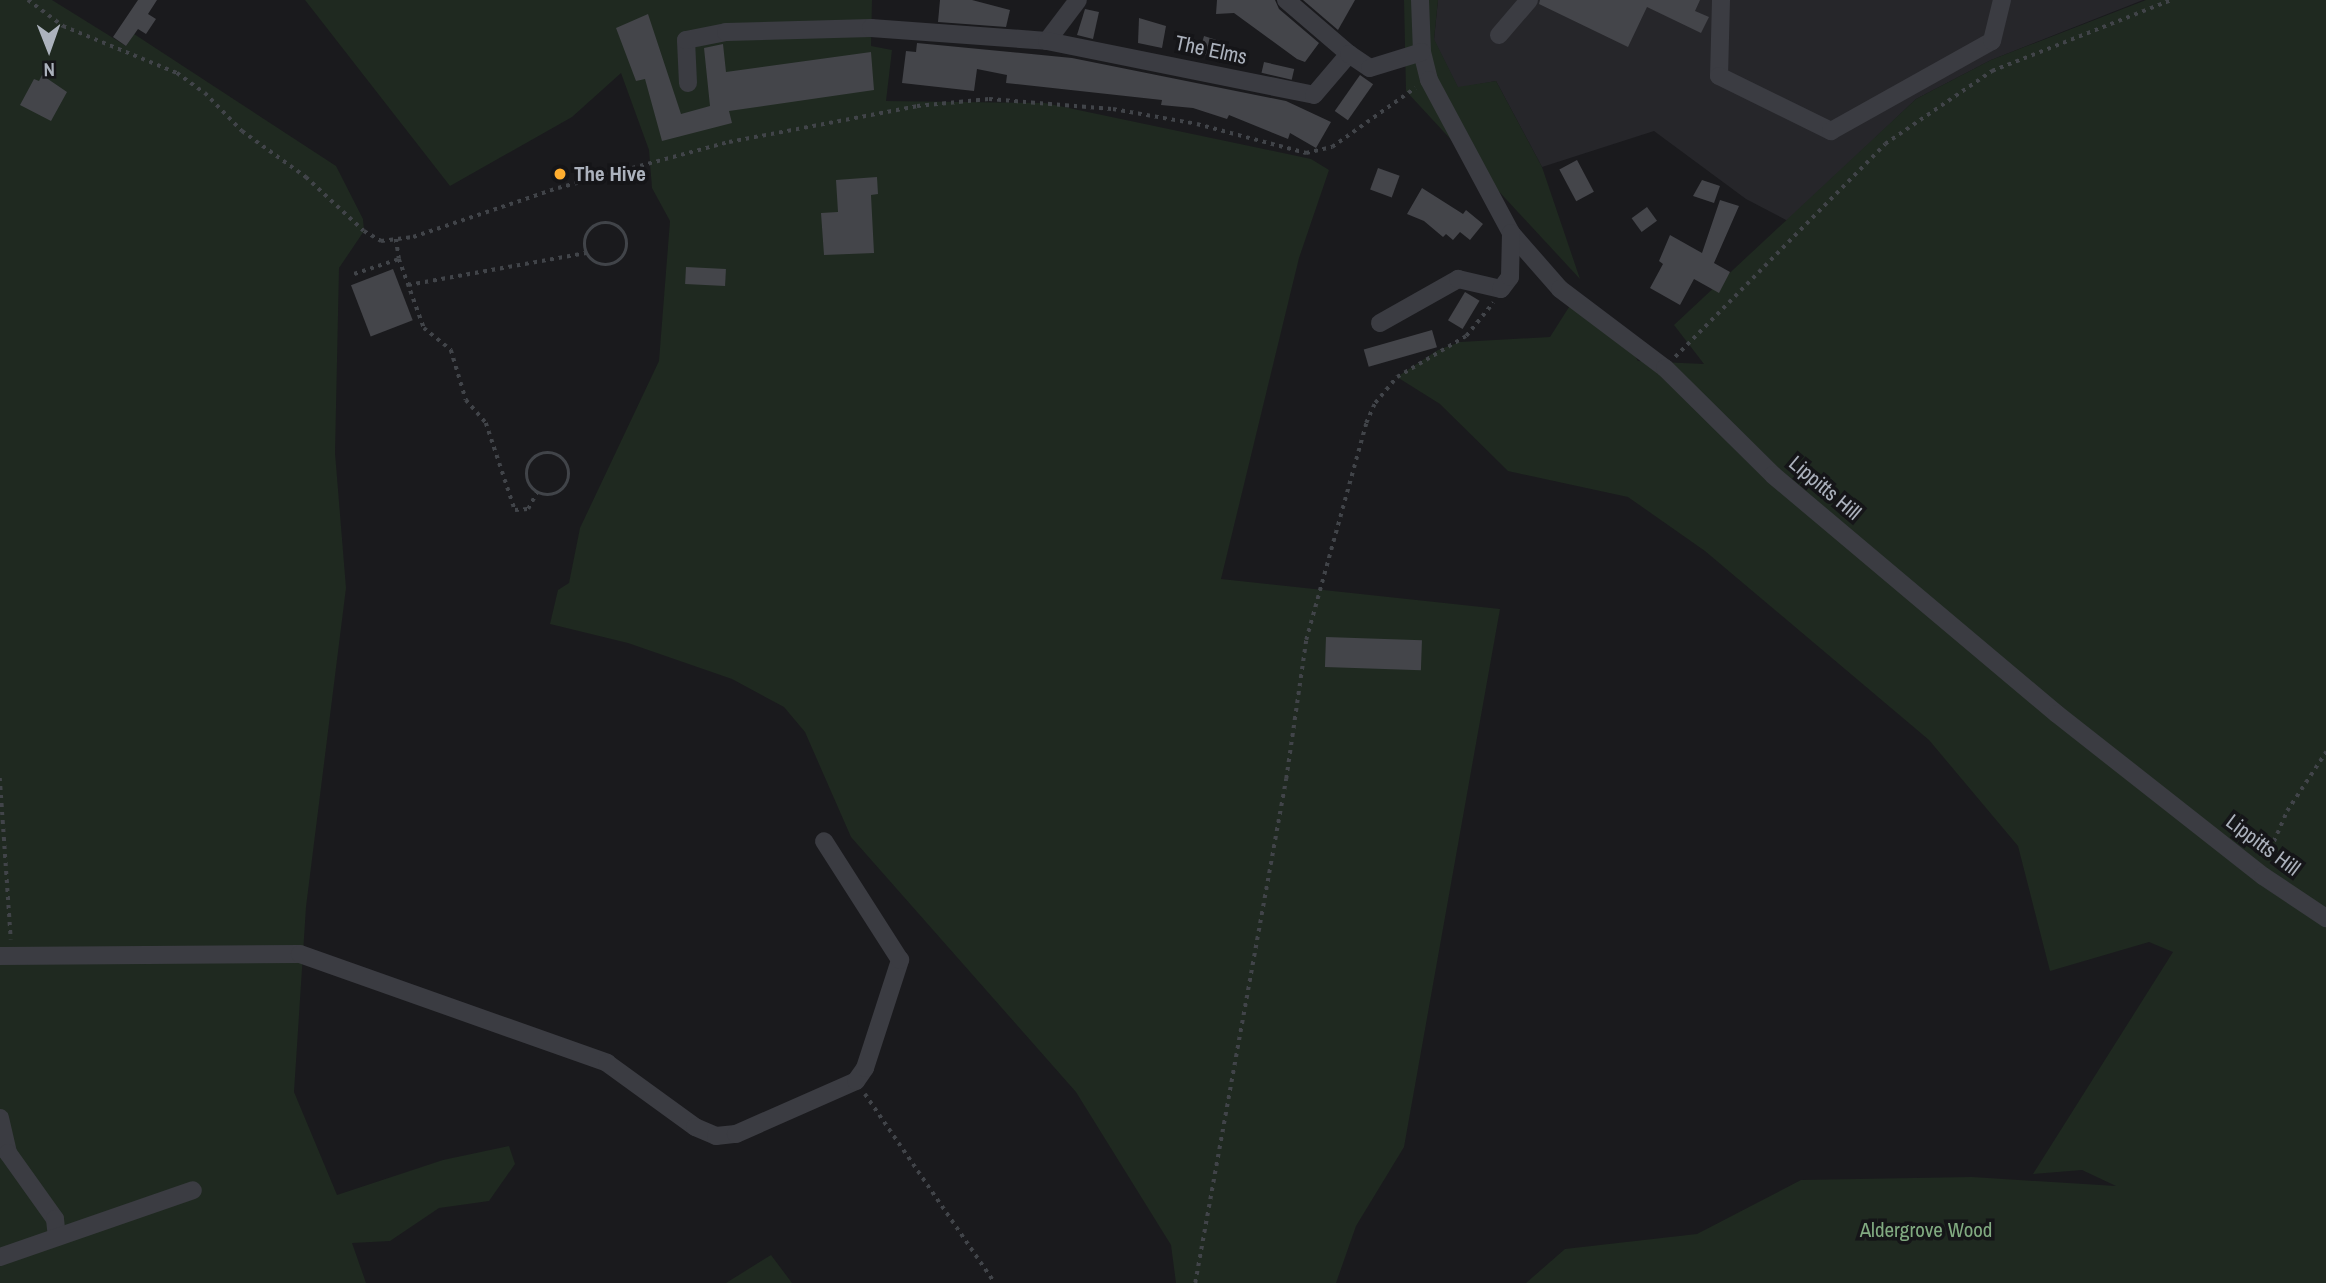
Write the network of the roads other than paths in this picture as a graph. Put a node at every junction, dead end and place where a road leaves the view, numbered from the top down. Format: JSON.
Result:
{"nodes":[{"id":1,"x":1078,"y":0,"type":"edge"},
{"id":2,"x":1286,"y":0,"type":"edge"},
{"id":3,"x":1420,"y":0,"type":"edge"},
{"id":4,"x":1529,"y":0,"type":"edge"},
{"id":5,"x":1721,"y":0,"type":"edge"},
{"id":6,"x":2002,"y":0,"type":"edge"},
{"id":7,"x":1499,"y":35,"type":"dead end"},
{"id":8,"x":1046,"y":41,"type":"junction"},
{"id":9,"x":1422,"y":52,"type":"junction"},
{"id":10,"x":1349,"y":54,"type":"junction"},
{"id":11,"x":688,"y":83,"type":"dead end"},
{"id":12,"x":1511,"y":233,"type":"junction"},
{"id":13,"x":1380,"y":323,"type":"dead end"},
{"id":14,"x":824,"y":841,"type":"dead end"},
{"id":15,"x":2326,"y":918,"type":"edge"},
{"id":16,"x":6,"y":956,"type":"edge"},
{"id":17,"x":0,"y":1118,"type":"edge"},
{"id":18,"x":193,"y":1190,"type":"dead end"},
{"id":19,"x":57,"y":1237,"type":"junction"},
{"id":20,"x":0,"y":1257,"type":"edge"}],
"edges":[{"from":1,"to":8,"type":"street"},
{"from":2,"to":10,"type":"street"},
{"from":3,"to":9,"type":"street","name":"Lippitts Hill"},
{"from":4,"to":7,"type":"street"},
{"from":5,"to":6,"type":"street"},
{"from":8,"to":10,"type":"street","name":"The Elms"},
{"from":8,"to":11,"type":"street","name":"The Elms"},
{"from":9,"to":10,"type":"street"},
{"from":9,"to":12,"type":"street","name":"Lippitts Hill"},
{"from":12,"to":13,"type":"street"},
{"from":12,"to":15,"type":"street","name":"Lippitts Hill"},
{"from":14,"to":16,"type":"street"},
{"from":17,"to":19,"type":"street"},
{"from":18,"to":19,"type":"street"},
{"from":19,"to":20,"type":"street"}]}
